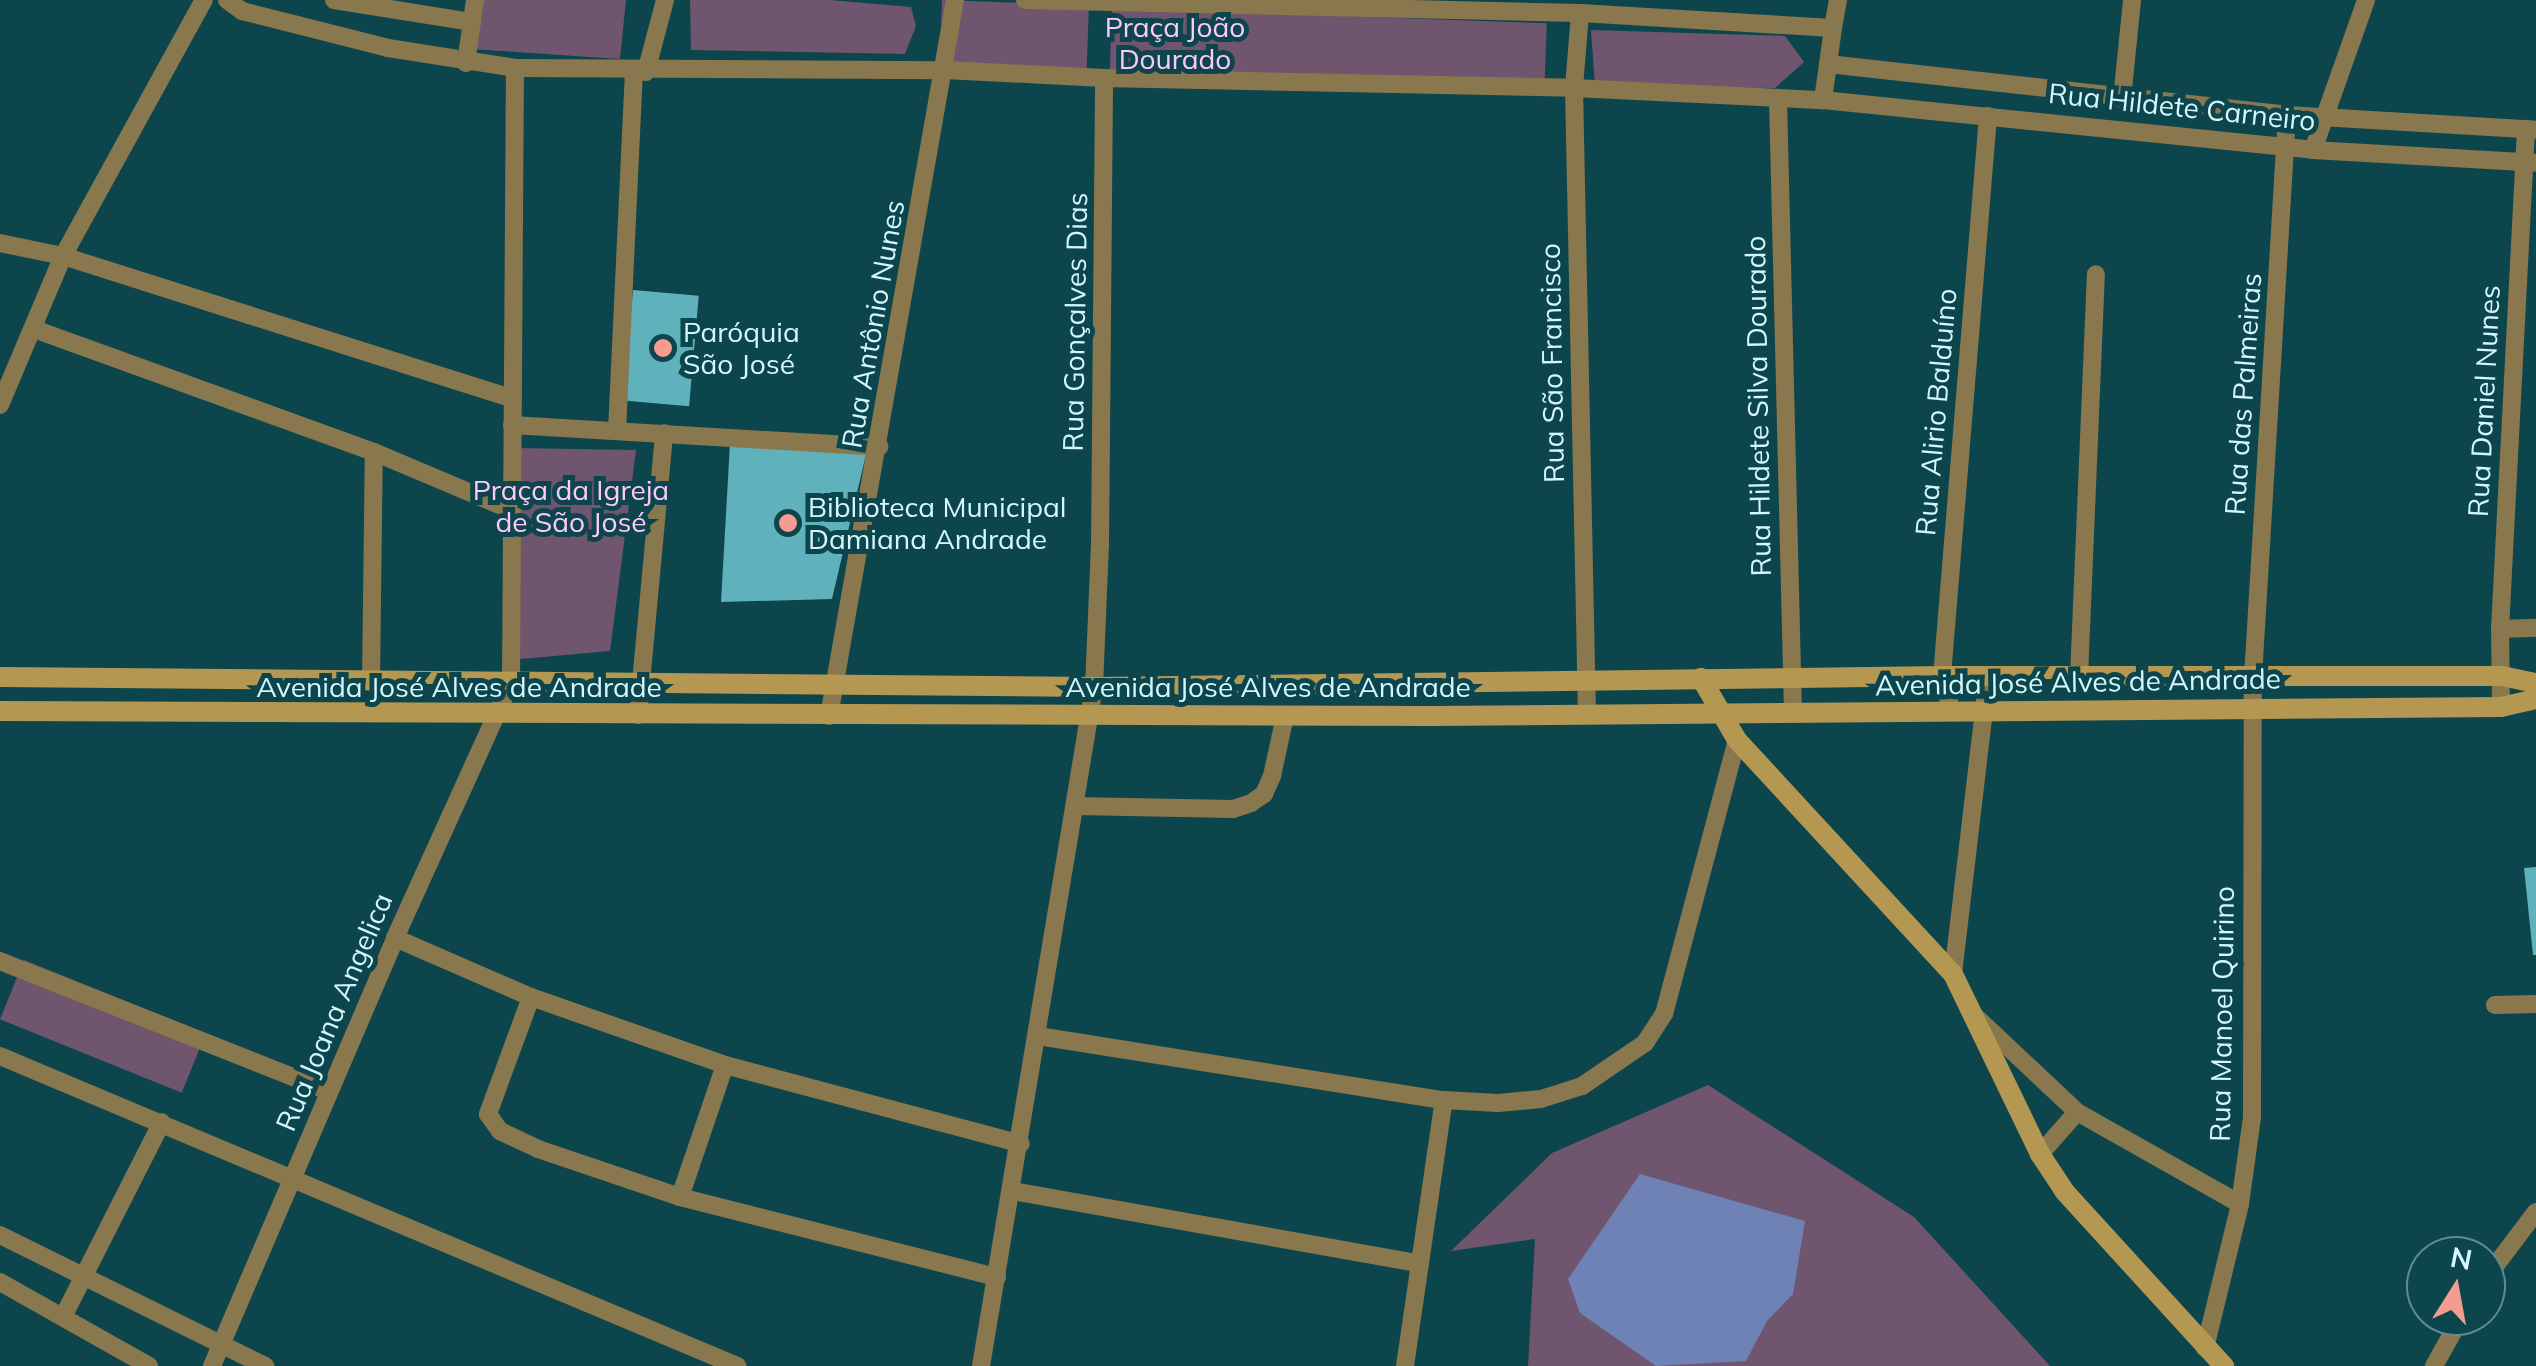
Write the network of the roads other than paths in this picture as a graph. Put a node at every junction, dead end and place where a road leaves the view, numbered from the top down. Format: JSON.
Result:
{"nodes":[{"id":1,"x":204,"y":0,"type":"edge"},
{"id":2,"x":227,"y":0,"type":"edge"},
{"id":3,"x":334,"y":0,"type":"edge"},
{"id":4,"x":474,"y":0,"type":"edge"},
{"id":5,"x":665,"y":0,"type":"edge"},
{"id":6,"x":955,"y":0,"type":"edge"},
{"id":7,"x":1024,"y":0,"type":"edge"},
{"id":8,"x":1838,"y":0,"type":"edge"},
{"id":9,"x":2132,"y":0,"type":"edge"},
{"id":10,"x":2366,"y":0,"type":"edge"},
{"id":11,"x":1425,"y":5,"type":"edge"},
{"id":12,"x":1453,"y":5,"type":"edge"},
{"id":13,"x":1698,"y":10,"type":"edge"},
{"id":14,"x":1580,"y":13,"type":"junction"},
{"id":15,"x":398,"y":14,"type":"junction"},
{"id":16,"x":472,"y":22,"type":"junction"},
{"id":17,"x":1833,"y":28,"type":"junction"},
{"id":18,"x":388,"y":48,"type":"junction"},
{"id":19,"x":466,"y":63,"type":"junction"},
{"id":20,"x":1828,"y":64,"type":"junction"},
{"id":21,"x":515,"y":68,"type":"junction"},
{"id":22,"x":945,"y":70,"type":"junction"},
{"id":23,"x":640,"y":72,"type":"junction"},
{"id":24,"x":1104,"y":78,"type":"junction"},
{"id":25,"x":1574,"y":88,"type":"junction"},
{"id":26,"x":2083,"y":94,"type":"junction"},
{"id":27,"x":1778,"y":99,"type":"junction"},
{"id":28,"x":2122,"y":99,"type":"junction"},
{"id":29,"x":1822,"y":100,"type":"junction"},
{"id":30,"x":2288,"y":115,"type":"junction"},
{"id":31,"x":1988,"y":116,"type":"junction"},
{"id":32,"x":2323,"y":116,"type":"junction"},
{"id":33,"x":2078,"y":123,"type":"junction"},
{"id":34,"x":2531,"y":130,"type":"edge"},
{"id":35,"x":2286,"y":146,"type":"junction"},
{"id":36,"x":2313,"y":150,"type":"junction"},
{"id":37,"x":2530,"y":163,"type":"edge"},
{"id":38,"x":0,"y":243,"type":"edge"},
{"id":39,"x":63,"y":256,"type":"junction"},
{"id":40,"x":2096,"y":274,"type":"dead end"},
{"id":41,"x":34,"y":329,"type":"junction"},
{"id":42,"x":511,"y":398,"type":"junction"},
{"id":43,"x":0,"y":405,"type":"edge"},
{"id":44,"x":512,"y":424,"type":"junction"},
{"id":45,"x":617,"y":431,"type":"junction"},
{"id":46,"x":664,"y":433,"type":"junction"},
{"id":47,"x":880,"y":447,"type":"junction"},
{"id":48,"x":374,"y":452,"type":"junction"},
{"id":49,"x":511,"y":510,"type":"junction"},
{"id":50,"x":2536,"y":628,"type":"edge"},
{"id":51,"x":2500,"y":629,"type":"junction"},
{"id":52,"x":1942,"y":676,"type":"junction"},
{"id":53,"x":2502,"y":676,"type":"junction"},
{"id":54,"x":0,"y":677,"type":"edge"},
{"id":55,"x":1793,"y":677,"type":"junction"},
{"id":56,"x":2079,"y":677,"type":"junction"},
{"id":57,"x":2253,"y":677,"type":"junction"},
{"id":58,"x":1586,"y":678,"type":"junction"},
{"id":59,"x":1701,"y":678,"type":"junction"},
{"id":60,"x":1988,"y":678,"type":"junction"},
{"id":61,"x":371,"y":682,"type":"junction"},
{"id":62,"x":511,"y":682,"type":"junction"},
{"id":63,"x":640,"y":682,"type":"junction"},
{"id":64,"x":2536,"y":683,"type":"edge"},
{"id":65,"x":835,"y":684,"type":"junction"},
{"id":66,"x":1094,"y":686,"type":"junction"},
{"id":67,"x":2536,"y":699,"type":"edge"},
{"id":68,"x":2501,"y":707,"type":"junction"},
{"id":69,"x":2253,"y":708,"type":"junction"},
{"id":70,"x":0,"y":711,"type":"edge"},
{"id":71,"x":1587,"y":712,"type":"junction"},
{"id":72,"x":1718,"y":712,"type":"junction"},
{"id":73,"x":1793,"y":712,"type":"junction"},
{"id":74,"x":1952,"y":712,"type":"junction"},
{"id":75,"x":1984,"y":712,"type":"junction"},
{"id":76,"x":499,"y":714,"type":"junction"},
{"id":77,"x":638,"y":715,"type":"junction"},
{"id":78,"x":1091,"y":715,"type":"junction"},
{"id":79,"x":829,"y":716,"type":"junction"},
{"id":80,"x":1285,"y":716,"type":"junction"},
{"id":81,"x":1736,"y":740,"type":"junction"},
{"id":82,"x":1075,"y":806,"type":"junction"},
{"id":83,"x":395,"y":938,"type":"junction"},
{"id":84,"x":6,"y":962,"type":"edge"},
{"id":85,"x":1953,"y":974,"type":"junction"},
{"id":86,"x":531,"y":998,"type":"junction"},
{"id":87,"x":2536,"y":1004,"type":"edge"},
{"id":88,"x":2495,"y":1005,"type":"dead end"},
{"id":89,"x":1970,"y":1011,"type":"junction"},
{"id":90,"x":1038,"y":1036,"type":"junction"},
{"id":91,"x":0,"y":1056,"type":"edge"},
{"id":92,"x":724,"y":1065,"type":"junction"},
{"id":93,"x":328,"y":1090,"type":"junction"},
{"id":94,"x":1444,"y":1100,"type":"junction"},
{"id":95,"x":2077,"y":1112,"type":"junction"},
{"id":96,"x":162,"y":1122,"type":"junction"},
{"id":97,"x":1022,"y":1144,"type":"junction"},
{"id":98,"x":2040,"y":1154,"type":"junction"},
{"id":99,"x":292,"y":1179,"type":"junction"},
{"id":100,"x":1013,"y":1191,"type":"junction"},
{"id":101,"x":680,"y":1197,"type":"junction"},
{"id":102,"x":2240,"y":1204,"type":"junction"},
{"id":103,"x":2536,"y":1212,"type":"edge"},
{"id":104,"x":0,"y":1234,"type":"edge"},
{"id":105,"x":2506,"y":1252,"type":"edge"},
{"id":106,"x":1418,"y":1263,"type":"junction"},
{"id":107,"x":87,"y":1275,"type":"junction"},
{"id":108,"x":997,"y":1277,"type":"junction"},
{"id":109,"x":0,"y":1282,"type":"edge"},
{"id":110,"x":64,"y":1315,"type":"junction"},
{"id":111,"x":2451,"y":1336,"type":"edge"},
{"id":112,"x":222,"y":1346,"type":"junction"},
{"id":113,"x":2205,"y":1348,"type":"junction"},
{"id":114,"x":985,"y":1365,"type":"edge"},
{"id":115,"x":149,"y":1366,"type":"edge"},
{"id":116,"x":212,"y":1366,"type":"edge"},
{"id":117,"x":265,"y":1366,"type":"edge"},
{"id":118,"x":737,"y":1366,"type":"edge"},
{"id":119,"x":1405,"y":1366,"type":"edge"},
{"id":120,"x":2224,"y":1366,"type":"edge"},
{"id":121,"x":2434,"y":1366,"type":"edge"}],
"edges":[{"from":1,"to":39,"type":"street"},
{"from":2,"to":18,"type":"street"},
{"from":3,"to":15,"type":"street"},
{"from":4,"to":16,"type":"street"},
{"from":5,"to":23,"type":"street"},
{"from":6,"to":22,"type":"street","name":"Rua Antônio Nunes"},
{"from":7,"to":11,"type":"street"},
{"from":8,"to":17,"type":"street"},
{"from":9,"to":28,"type":"street"},
{"from":10,"to":32,"type":"street"},
{"from":11,"to":12,"type":"street"},
{"from":12,"to":14,"type":"street"},
{"from":13,"to":14,"type":"street"},
{"from":13,"to":17,"type":"street"},
{"from":14,"to":25,"type":"street","name":"Rua São Francisco"},
{"from":15,"to":16,"type":"street"},
{"from":15,"to":18,"type":"street"},
{"from":16,"to":19,"type":"street"},
{"from":17,"to":20,"type":"street"},
{"from":18,"to":19,"type":"street"},
{"from":19,"to":21,"type":"street"},
{"from":20,"to":26,"type":"street","name":"Rua Hildete Carneiro"},
{"from":20,"to":29,"type":"street"},
{"from":21,"to":23,"type":"street"},
{"from":21,"to":42,"type":"street"},
{"from":22,"to":23,"type":"street"},
{"from":22,"to":24,"type":"street"},
{"from":22,"to":47,"type":"street","name":"Rua Antônio Nunes"},
{"from":23,"to":45,"type":"street"},
{"from":24,"to":25,"type":"street"},
{"from":24,"to":66,"type":"street","name":"Rua Gonçalves Dias"},
{"from":25,"to":27,"type":"street"},
{"from":25,"to":58,"type":"street","name":"Rua São Francisco"},
{"from":26,"to":28,"type":"street","name":"Rua Hildete Carneiro"},
{"from":26,"to":33,"type":"street"},
{"from":27,"to":29,"type":"street"},
{"from":27,"to":55,"type":"street","name":"Rua Hildete Silva Dourado"},
{"from":28,"to":30,"type":"street","name":"Rua Hildete Carneiro"},
{"from":29,"to":31,"type":"street","name":"Rua Hildete Carneiro"},
{"from":30,"to":32,"type":"street","name":"Rua Hildete Carneiro"},
{"from":30,"to":35,"type":"street","name":"Rua das Palmeiras"},
{"from":31,"to":33,"type":"street","name":"Rua Hildete Carneiro"},
{"from":31,"to":52,"type":"street","name":"Rua Alirio Balduíno"},
{"from":32,"to":34,"type":"street","name":"Rua Hildete Carneiro"},
{"from":32,"to":36,"type":"street"},
{"from":33,"to":35,"type":"street","name":"Rua Hildete Carneiro"},
{"from":34,"to":37,"type":"street","name":"Rua Daniel Nunes"},
{"from":35,"to":36,"type":"street","name":"Rua Hildete Carneiro"},
{"from":35,"to":57,"type":"street","name":"Rua das Palmeiras"},
{"from":36,"to":37,"type":"street","name":"Rua Hildete Carneiro"},
{"from":37,"to":51,"type":"street","name":"Rua Daniel Nunes"},
{"from":38,"to":39,"type":"street"},
{"from":39,"to":41,"type":"street"},
{"from":39,"to":42,"type":"street"},
{"from":40,"to":56,"type":"street"},
{"from":41,"to":43,"type":"street"},
{"from":41,"to":48,"type":"street"},
{"from":42,"to":44,"type":"street"},
{"from":44,"to":45,"type":"street"},
{"from":44,"to":49,"type":"street"},
{"from":45,"to":46,"type":"street"},
{"from":46,"to":47,"type":"street"},
{"from":46,"to":63,"type":"street"},
{"from":47,"to":65,"type":"street","name":"Rua Antônio Nunes"},
{"from":48,"to":49,"type":"street"},
{"from":48,"to":61,"type":"street"},
{"from":49,"to":62,"type":"street"},
{"from":50,"to":51,"type":"street"},
{"from":51,"to":53,"type":"street","name":"Rua Daniel Nunes"},
{"from":52,"to":55,"type":"main road","name":"Avenida José Alves de Andrade"},
{"from":52,"to":60,"type":"main road","name":"Avenida José Alves de Andrade"},
{"from":52,"to":74,"type":"street","name":"Rua Alirio Balduíno"},
{"from":53,"to":57,"type":"main road","name":"Avenida José Alves de Andrade"},
{"from":53,"to":64,"type":"main road","name":"Avenida José Alves de Andrade"},
{"from":53,"to":68,"type":"street","name":"Rua Daniel Nunes"},
{"from":54,"to":61,"type":"main road","name":"Avenida José Alves de Andrade"},
{"from":55,"to":59,"type":"main road","name":"Avenida José Alves de Andrade"},
{"from":55,"to":73,"type":"street","name":"Rua Hildete Silva Dourado"},
{"from":56,"to":57,"type":"main road","name":"Avenida José Alves de Andrade"},
{"from":56,"to":60,"type":"main road","name":"Avenida José Alves de Andrade"},
{"from":57,"to":69,"type":"street","name":"Rua Manoel Quirino"},
{"from":58,"to":59,"type":"main road","name":"Avenida José Alves de Andrade"},
{"from":58,"to":66,"type":"main road","name":"Avenida José Alves de Andrade"},
{"from":58,"to":71,"type":"street","name":"Rua São Francisco"},
{"from":59,"to":72,"type":"main road"},
{"from":60,"to":75,"type":"street"},
{"from":61,"to":62,"type":"main road","name":"Avenida José Alves de Andrade"},
{"from":62,"to":63,"type":"main road","name":"Avenida José Alves de Andrade"},
{"from":62,"to":76,"type":"street","name":"Rua Joana Angelica"},
{"from":63,"to":65,"type":"main road","name":"Avenida José Alves de Andrade"},
{"from":63,"to":77,"type":"street"},
{"from":65,"to":66,"type":"main road","name":"Avenida José Alves de Andrade"},
{"from":65,"to":79,"type":"street","name":"Rua Antônio Nunes"},
{"from":66,"to":78,"type":"street","name":"Rua Gonçalves Dias"},
{"from":67,"to":68,"type":"main road","name":"Avenida José Alves de Andrade"},
{"from":68,"to":69,"type":"main road","name":"Avenida José Alves de Andrade"},
{"from":69,"to":75,"type":"main road","name":"Avenida José Alves de Andrade"},
{"from":69,"to":102,"type":"street","name":"Rua Manoel Quirino"},
{"from":70,"to":76,"type":"main road","name":"Avenida José Alves de Andrade"},
{"from":71,"to":72,"type":"main road","name":"Avenida José Alves de Andrade"},
{"from":71,"to":80,"type":"main road","name":"Avenida José Alves de Andrade"},
{"from":72,"to":73,"type":"main road","name":"Avenida José Alves de Andrade"},
{"from":72,"to":81,"type":"main road"},
{"from":73,"to":74,"type":"main road","name":"Avenida José Alves de Andrade"},
{"from":74,"to":75,"type":"main road","name":"Avenida José Alves de Andrade"},
{"from":75,"to":85,"type":"street"},
{"from":76,"to":77,"type":"main road","name":"Avenida José Alves de Andrade"},
{"from":76,"to":83,"type":"street","name":"Rua Joana Angelica"},
{"from":77,"to":79,"type":"main road","name":"Avenida José Alves de Andrade"},
{"from":78,"to":79,"type":"main road","name":"Avenida José Alves de Andrade"},
{"from":78,"to":80,"type":"main road","name":"Avenida José Alves de Andrade"},
{"from":78,"to":82,"type":"street","name":"Rua Gonçalves Dias"},
{"from":80,"to":82,"type":"street"},
{"from":81,"to":85,"type":"main road"},
{"from":81,"to":94,"type":"street"},
{"from":82,"to":90,"type":"street","name":"Rua Gonçalves Dias"},
{"from":83,"to":86,"type":"street"},
{"from":83,"to":93,"type":"street","name":"Rua Joana Angelica"},
{"from":84,"to":93,"type":"street"},
{"from":85,"to":89,"type":"main road"},
{"from":86,"to":92,"type":"street"},
{"from":86,"to":101,"type":"street"},
{"from":87,"to":88,"type":"street"},
{"from":89,"to":95,"type":"street"},
{"from":89,"to":98,"type":"main road"},
{"from":90,"to":94,"type":"street"},
{"from":90,"to":97,"type":"street","name":"Rua Gonçalves Dias"},
{"from":91,"to":96,"type":"street"},
{"from":92,"to":97,"type":"street"},
{"from":92,"to":101,"type":"street"},
{"from":93,"to":99,"type":"street","name":"Rua Joana Angelica"},
{"from":94,"to":106,"type":"street"},
{"from":95,"to":98,"type":"street"},
{"from":95,"to":102,"type":"street"},
{"from":96,"to":99,"type":"street"},
{"from":96,"to":107,"type":"street"},
{"from":97,"to":100,"type":"street","name":"Rua Gonçalves Dias"},
{"from":98,"to":113,"type":"main road"},
{"from":99,"to":112,"type":"street","name":"Rua Joana Angelica"},
{"from":99,"to":118,"type":"street"},
{"from":100,"to":106,"type":"street"},
{"from":100,"to":108,"type":"street","name":"Rua Gonçalves Dias"},
{"from":101,"to":108,"type":"street"},
{"from":102,"to":113,"type":"street","name":"Rua Manoel Quirino"},
{"from":103,"to":105,"type":"street"},
{"from":104,"to":107,"type":"street"},
{"from":106,"to":119,"type":"street"},
{"from":107,"to":110,"type":"street"},
{"from":107,"to":112,"type":"street"},
{"from":108,"to":114,"type":"street","name":"Rua Gonçalves Dias"},
{"from":109,"to":110,"type":"street"},
{"from":110,"to":115,"type":"street"},
{"from":111,"to":121,"type":"street"},
{"from":112,"to":116,"type":"street","name":"Rua Joana Angelica"},
{"from":112,"to":117,"type":"street"},
{"from":113,"to":120,"type":"main road"}]}
